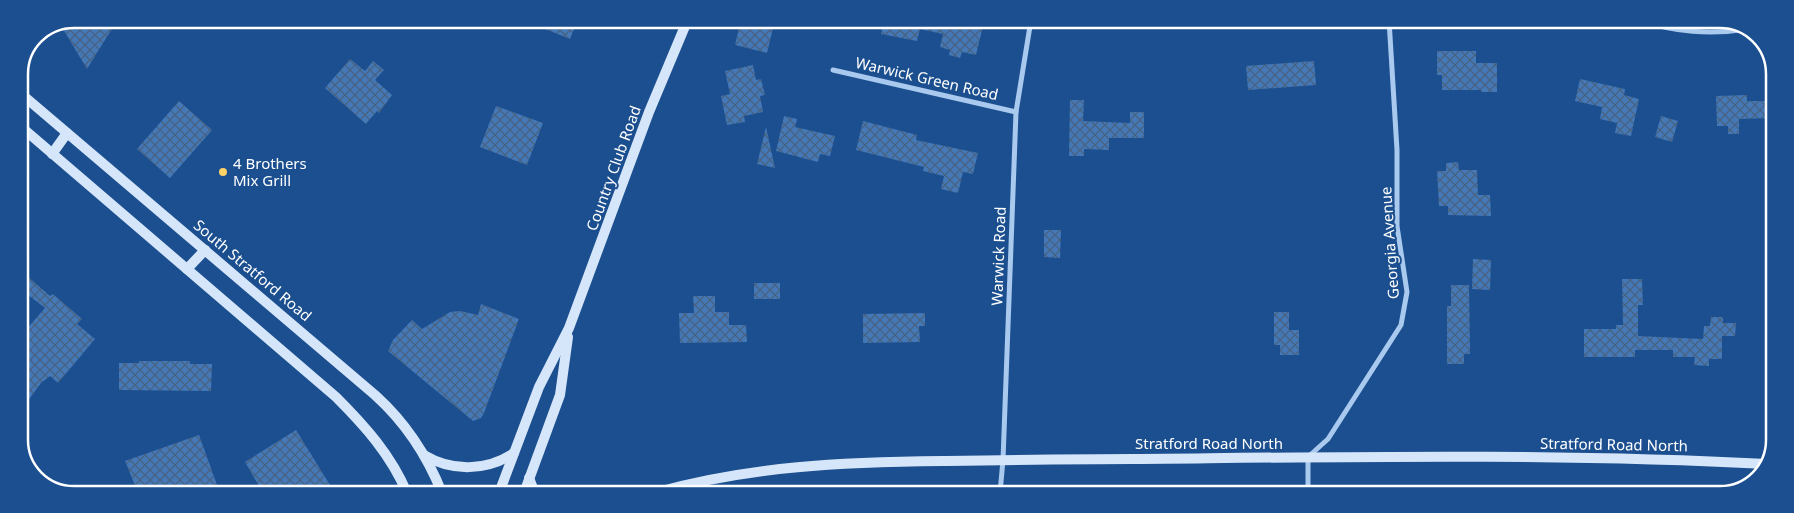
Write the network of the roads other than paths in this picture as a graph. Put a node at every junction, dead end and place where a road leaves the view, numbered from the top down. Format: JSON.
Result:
{"nodes":[{"id":1,"x":684,"y":28,"type":"edge"},
{"id":2,"x":1030,"y":28,"type":"edge"},
{"id":3,"x":1389,"y":28,"type":"edge"},
{"id":4,"x":1667,"y":28,"type":"edge"},
{"id":5,"x":1736,"y":30,"type":"edge"},
{"id":6,"x":833,"y":70,"type":"dead end"},
{"id":7,"x":28,"y":100,"type":"edge"},
{"id":8,"x":1016,"y":112,"type":"junction"},
{"id":9,"x":28,"y":133,"type":"edge"},
{"id":10,"x":66,"y":133,"type":"junction"},
{"id":11,"x":52,"y":154,"type":"junction"},
{"id":12,"x":205,"y":250,"type":"junction"},
{"id":13,"x":187,"y":269,"type":"junction"},
{"id":14,"x":569,"y":328,"type":"junction"},
{"id":15,"x":514,"y":453,"type":"junction"},
{"id":16,"x":424,"y":455,"type":"junction"},
{"id":17,"x":1308,"y":457,"type":"junction"},
{"id":18,"x":1003,"y":460,"type":"junction"},
{"id":19,"x":1760,"y":464,"type":"edge"},
{"id":20,"x":530,"y":478,"type":"junction"},
{"id":21,"x":403,"y":486,"type":"edge"},
{"id":22,"x":439,"y":486,"type":"edge"},
{"id":23,"x":502,"y":486,"type":"edge"},
{"id":24,"x":527,"y":486,"type":"edge"},
{"id":25,"x":533,"y":486,"type":"edge"},
{"id":26,"x":685,"y":486,"type":"edge"},
{"id":27,"x":1001,"y":486,"type":"edge"},
{"id":28,"x":1308,"y":486,"type":"edge"}],
"edges":[{"from":1,"to":14,"type":"main road","name":"Country Club Road"},
{"from":2,"to":8,"type":"street","name":"Warwick Road"},
{"from":3,"to":17,"type":"street","name":"Georgia Avenue"},
{"from":4,"to":5,"type":"street"},
{"from":6,"to":8,"type":"street","name":"Warwick Green Road"},
{"from":7,"to":10,"type":"main road","name":"South Stratford Road"},
{"from":8,"to":18,"type":"street","name":"Warwick Road"},
{"from":9,"to":11,"type":"main road"},
{"from":10,"to":11,"type":"main road"},
{"from":10,"to":12,"type":"main road","name":"South Stratford Road"},
{"from":11,"to":13,"type":"main road"},
{"from":12,"to":13,"type":"main road"},
{"from":12,"to":16,"type":"main road","name":"South Stratford Road"},
{"from":13,"to":21,"type":"main road"},
{"from":14,"to":15,"type":"main road","name":"Country Club Road"},
{"from":14,"to":20,"type":"main road","name":"Country Club Road"},
{"from":15,"to":16,"type":"main road"},
{"from":15,"to":23,"type":"main road","name":"Country Club Road"},
{"from":16,"to":22,"type":"main road","name":"South Stratford Road"},
{"from":17,"to":18,"type":"main road","name":"Stratford Road North"},
{"from":17,"to":19,"type":"main road","name":"Stratford Road North"},
{"from":17,"to":28,"type":"street"},
{"from":18,"to":26,"type":"main road","name":"Stratford Road North"},
{"from":18,"to":27,"type":"street","name":"Warwick Road"},
{"from":20,"to":24,"type":"main road","name":"Country Club Road"},
{"from":20,"to":25,"type":"main road"}]}
